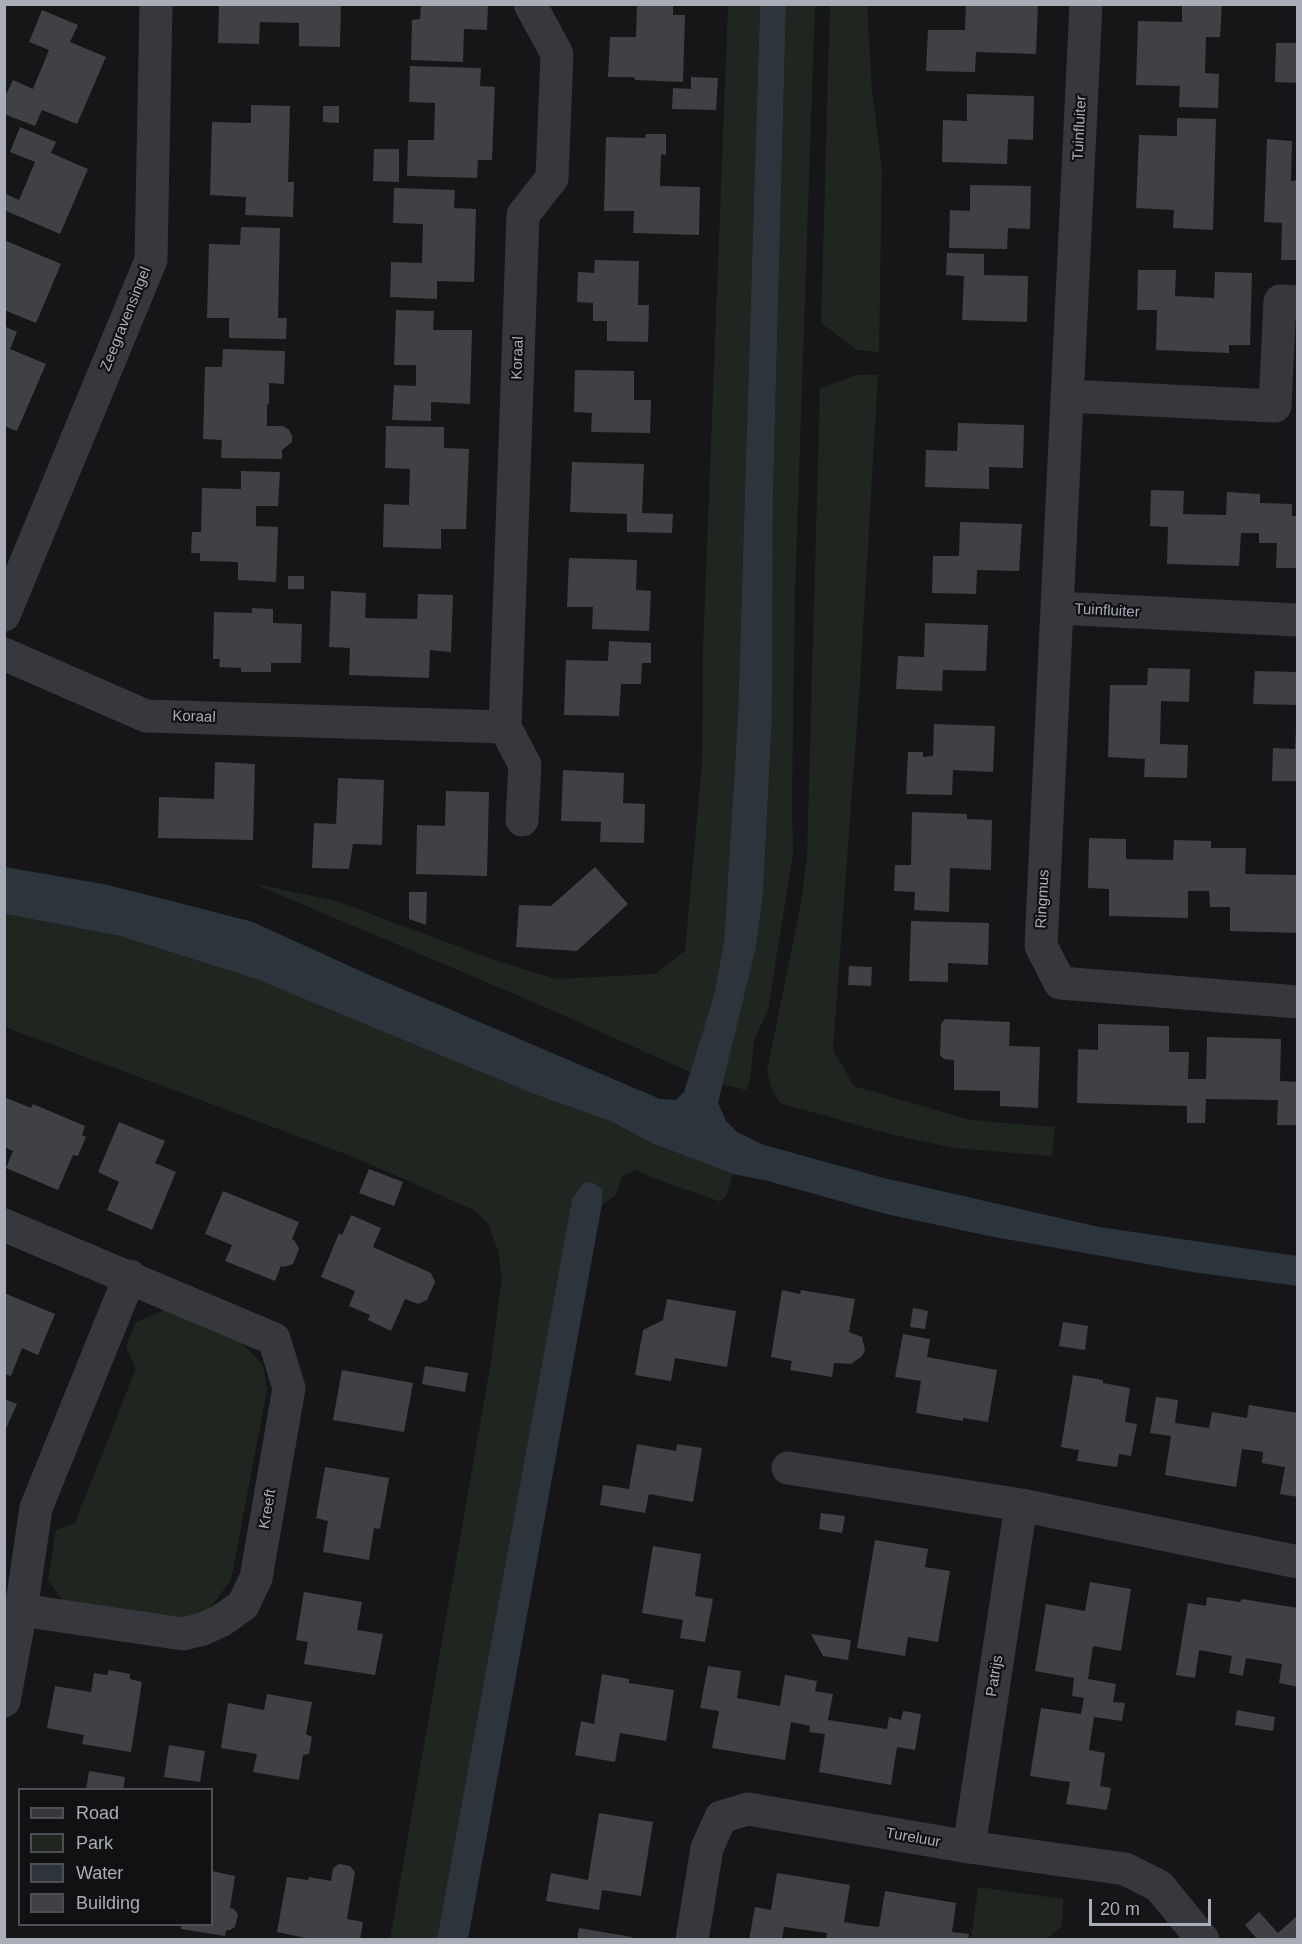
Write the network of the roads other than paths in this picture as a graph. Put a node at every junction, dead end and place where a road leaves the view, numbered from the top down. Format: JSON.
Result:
{"nodes":[{"id":1,"x":156,"y":4,"type":"edge"},
{"id":2,"x":530,"y":4,"type":"edge"},
{"id":3,"x":1086,"y":4,"type":"edge"},
{"id":4,"x":1298,"y":302,"type":"edge"},
{"id":5,"x":1067,"y":396,"type":"junction"},
{"id":6,"x":1286,"y":406,"type":"edge"},
{"id":7,"x":8,"y":595,"type":"edge"},
{"id":8,"x":1057,"y":608,"type":"junction"},
{"id":9,"x":1298,"y":620,"type":"edge"},
{"id":10,"x":4,"y":654,"type":"edge"},
{"id":11,"x":505,"y":727,"type":"junction"},
{"id":12,"x":522,"y":820,"type":"dead end"},
{"id":13,"x":1298,"y":1002,"type":"edge"},
{"id":14,"x":4,"y":1225,"type":"edge"},
{"id":15,"x":130,"y":1276,"type":"junction"},
{"id":16,"x":788,"y":1468,"type":"dead end"},
{"id":17,"x":1021,"y":1505,"type":"junction"},
{"id":18,"x":1298,"y":1562,"type":"edge"},
{"id":19,"x":21,"y":1610,"type":"junction"},
{"id":20,"x":4,"y":1701,"type":"edge"},
{"id":21,"x":969,"y":1847,"type":"junction"},
{"id":22,"x":692,"y":1940,"type":"edge"},
{"id":23,"x":1203,"y":1940,"type":"edge"}],
"edges":[{"from":1,"to":7,"type":"street","name":"Zeegravensingel"},
{"from":2,"to":11,"type":"street","name":"Koraal"},
{"from":3,"to":5,"type":"street","name":"Tuinfluiter"},
{"from":4,"to":6,"type":"street"},
{"from":5,"to":6,"type":"street"},
{"from":5,"to":8,"type":"street","name":"Tuinfluiter"},
{"from":8,"to":9,"type":"street","name":"Tuinfluiter"},
{"from":8,"to":13,"type":"street","name":"Ringmus"},
{"from":10,"to":11,"type":"street","name":"Koraal"},
{"from":11,"to":12,"type":"street","name":"Koraal"},
{"from":14,"to":15,"type":"street","name":"Kreeft"},
{"from":15,"to":19,"type":"street"},
{"from":15,"to":19,"type":"street","name":"Kreeft"},
{"from":16,"to":17,"type":"street"},
{"from":17,"to":18,"type":"street"},
{"from":17,"to":21,"type":"street","name":"Patrijs"},
{"from":19,"to":20,"type":"street"},
{"from":21,"to":22,"type":"street","name":"Tureluur"},
{"from":21,"to":23,"type":"street","name":"Tureluur"}]}
